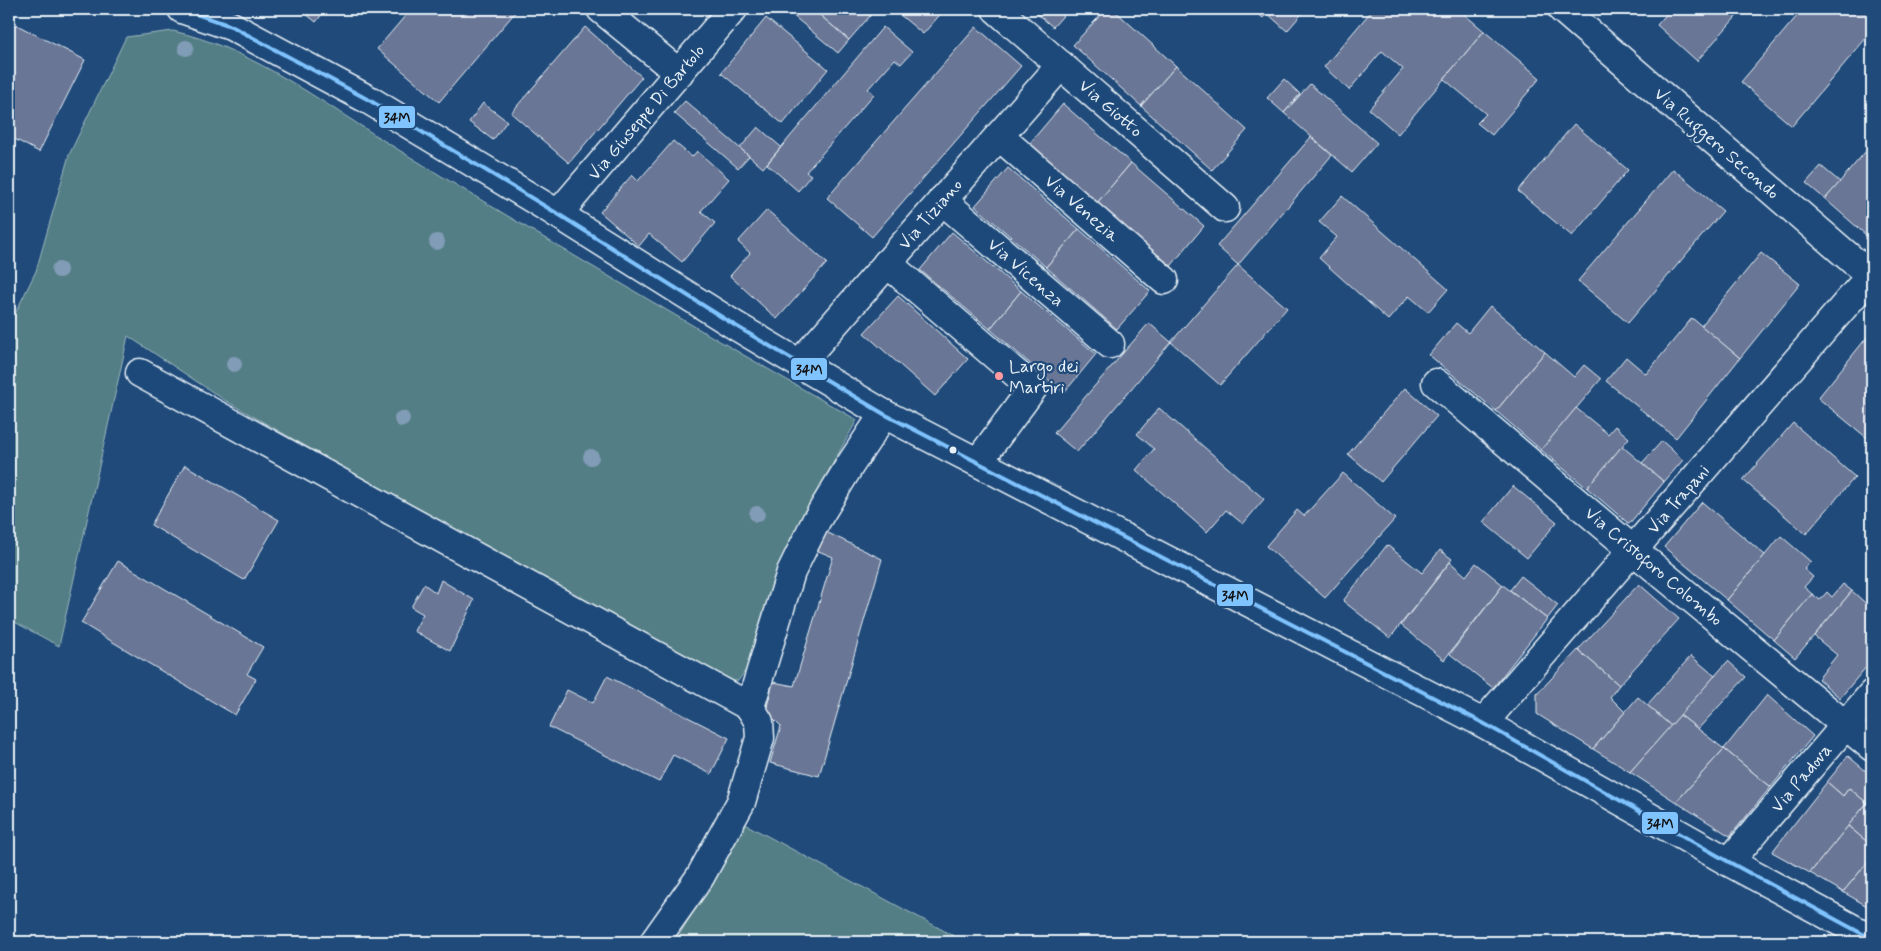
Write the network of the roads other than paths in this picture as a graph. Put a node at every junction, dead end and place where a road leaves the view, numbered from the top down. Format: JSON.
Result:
{"nodes":[{"id":1,"x":182,"y":9,"type":"edge"},
{"id":2,"x":601,"y":9,"type":"edge"},
{"id":3,"x":733,"y":9,"type":"edge"},
{"id":4,"x":996,"y":9,"type":"edge"},
{"id":5,"x":1562,"y":9,"type":"edge"},
{"id":6,"x":1061,"y":65,"type":"junction"},
{"id":7,"x":679,"y":73,"type":"junction"},
{"id":8,"x":999,"y":136,"type":"junction"},
{"id":9,"x":942,"y":200,"type":"junction"},
{"id":10,"x":1225,"y":208,"type":"dead end"},
{"id":11,"x":558,"y":214,"type":"junction"},
{"id":12,"x":887,"y":263,"type":"junction"},
{"id":13,"x":1872,"y":276,"type":"edge"},
{"id":14,"x":1164,"y":280,"type":"dead end"},
{"id":15,"x":1110,"y":344,"type":"dead end"},
{"id":16,"x":800,"y":363,"type":"junction"},
{"id":17,"x":140,"y":373,"type":"dead end"},
{"id":18,"x":1436,"y":383,"type":"dead end"},
{"id":19,"x":884,"y":414,"type":"junction"},
{"id":20,"x":978,"y":462,"type":"junction"},
{"id":21,"x":1633,"y":550,"type":"junction"},
{"id":22,"x":1872,"y":694,"type":"edge"},
{"id":23,"x":750,"y":707,"type":"junction"},
{"id":24,"x":1483,"y":723,"type":"junction"},
{"id":25,"x":1846,"y":724,"type":"junction"},
{"id":26,"x":1872,"y":747,"type":"edge"},
{"id":27,"x":1729,"y":862,"type":"junction"},
{"id":28,"x":1872,"y":939,"type":"edge"},
{"id":29,"x":654,"y":942,"type":"edge"}],
"edges":[{"from":1,"to":11,"type":"street"},
{"from":2,"to":7,"type":"street"},
{"from":3,"to":7,"type":"street","name":"Via Giuseppe Di Bartolo"},
{"from":4,"to":6,"type":"street","name":"Via Giotto"},
{"from":5,"to":13,"type":"street","name":"Via Ruggero Secondo"},
{"from":6,"to":8,"type":"street","name":"Via Tiziano"},
{"from":6,"to":10,"type":"street","name":"Via Giotto"},
{"from":7,"to":11,"type":"street","name":"Via Giuseppe Di Bartolo"},
{"from":8,"to":9,"type":"street","name":"Via Tiziano"},
{"from":8,"to":14,"type":"street","name":"Via Venezia"},
{"from":9,"to":12,"type":"street","name":"Via Tiziano"},
{"from":9,"to":15,"type":"street","name":"Via Vicenza"},
{"from":11,"to":16,"type":"street"},
{"from":12,"to":16,"type":"street","name":"Via Tiziano"},
{"from":12,"to":20,"type":"street"},
{"from":13,"to":21,"type":"street","name":"Via Trapani"},
{"from":16,"to":19,"type":"street"},
{"from":17,"to":23,"type":"street"},
{"from":18,"to":21,"type":"street","name":"Via Cristoforo Colombo"},
{"from":19,"to":20,"type":"street"},
{"from":19,"to":23,"type":"street"},
{"from":20,"to":24,"type":"street"},
{"from":21,"to":24,"type":"street","name":"Via Trapani"},
{"from":21,"to":25,"type":"street","name":"Via Cristoforo Colombo"},
{"from":22,"to":25,"type":"street","name":"Via Padova"},
{"from":23,"to":29,"type":"street"},
{"from":24,"to":27,"type":"street"},
{"from":25,"to":26,"type":"street","name":"Via Cristoforo Colombo"},
{"from":25,"to":27,"type":"street","name":"Via Padova"},
{"from":27,"to":28,"type":"street"}]}
